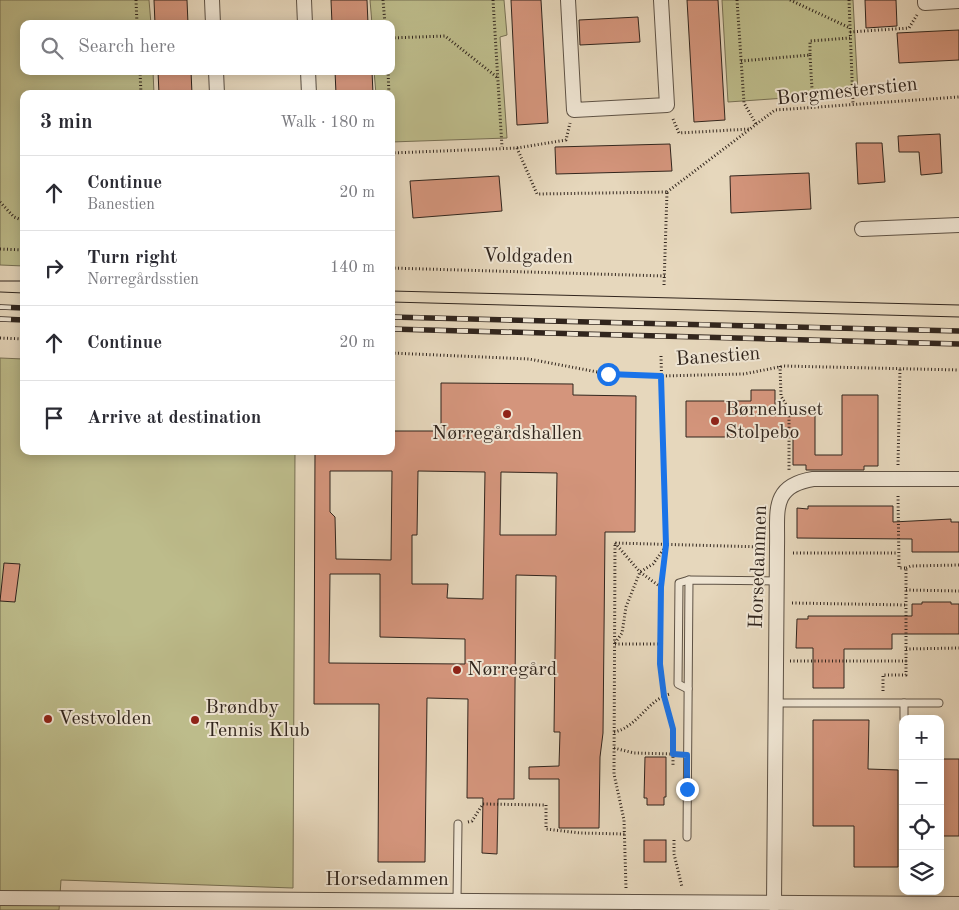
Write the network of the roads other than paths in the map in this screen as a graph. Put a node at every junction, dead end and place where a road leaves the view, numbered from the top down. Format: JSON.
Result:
{"nodes":[{"id":1,"x":212,"y":0,"type":"edge"},
{"id":2,"x":304,"y":0,"type":"edge"},
{"id":3,"x":568,"y":0,"type":"edge"},
{"id":4,"x":661,"y":0,"type":"edge"},
{"id":5,"x":959,"y":1,"type":"edge"},
{"id":6,"x":925,"y":2,"type":"edge"},
{"id":7,"x":213,"y":20,"type":"edge"},
{"id":8,"x":305,"y":20,"type":"edge"},
{"id":9,"x":216,"y":75,"type":"edge"},
{"id":10,"x":308,"y":75,"type":"edge"},
{"id":11,"x":217,"y":90,"type":"edge"},
{"id":12,"x":309,"y":90,"type":"edge"},
{"id":13,"x":959,"y":224,"type":"edge"},
{"id":14,"x":862,"y":229,"type":"dead end"},
{"id":15,"x":959,"y":479,"type":"edge"},
{"id":16,"x":689,"y":580,"type":"junction"},
{"id":17,"x":777,"y":581,"type":"junction"},
{"id":18,"x":688,"y":689,"type":"junction"},
{"id":19,"x":776,"y":703,"type":"junction"},
{"id":20,"x":904,"y":703,"type":"junction"},
{"id":21,"x":939,"y":703,"type":"dead end"},
{"id":22,"x":904,"y":715,"type":"edge"},
{"id":23,"x":458,"y":824,"type":"road end"},
{"id":24,"x":687,"y":837,"type":"dead end"},
{"id":25,"x":0,"y":898,"type":"edge"},
{"id":26,"x":457,"y":900,"type":"junction"},
{"id":27,"x":67,"y":904,"type":"edge"},
{"id":28,"x":774,"y":904,"type":"junction"},
{"id":29,"x":959,"y":904,"type":"edge"},
{"id":30,"x":488,"y":905,"type":"edge"},
{"id":31,"x":699,"y":906,"type":"edge"},
{"id":32,"x":907,"y":907,"type":"edge"}],
"edges":[{"from":1,"to":7,"type":"street"},
{"from":2,"to":8,"type":"street"},
{"from":3,"to":4,"type":"street"},
{"from":5,"to":6,"type":"street"},
{"from":9,"to":11,"type":"street"},
{"from":10,"to":12,"type":"street"},
{"from":13,"to":14,"type":"street"},
{"from":15,"to":17,"type":"street","name":"Horsedammen"},
{"from":16,"to":17,"type":"lane"},
{"from":16,"to":18,"type":"lane"},
{"from":16,"to":18,"type":"lane"},
{"from":17,"to":19,"type":"street","name":"Horsedammen"},
{"from":18,"to":24,"type":"lane"},
{"from":19,"to":20,"type":"lane"},
{"from":19,"to":28,"type":"street","name":"Horsedammen"},
{"from":20,"to":21,"type":"lane"},
{"from":20,"to":22,"type":"lane"},
{"from":23,"to":26,"type":"lane"},
{"from":25,"to":27,"type":"street","name":"Horsedammen"},
{"from":26,"to":27,"type":"street","name":"Horsedammen"},
{"from":26,"to":30,"type":"street","name":"Horsedammen"},
{"from":28,"to":31,"type":"street","name":"Horsedammen"},
{"from":28,"to":32,"type":"street","name":"Horsedammen"},
{"from":29,"to":32,"type":"street","name":"Horsedammen"},
{"from":30,"to":31,"type":"street","name":"Horsedammen"}]}
